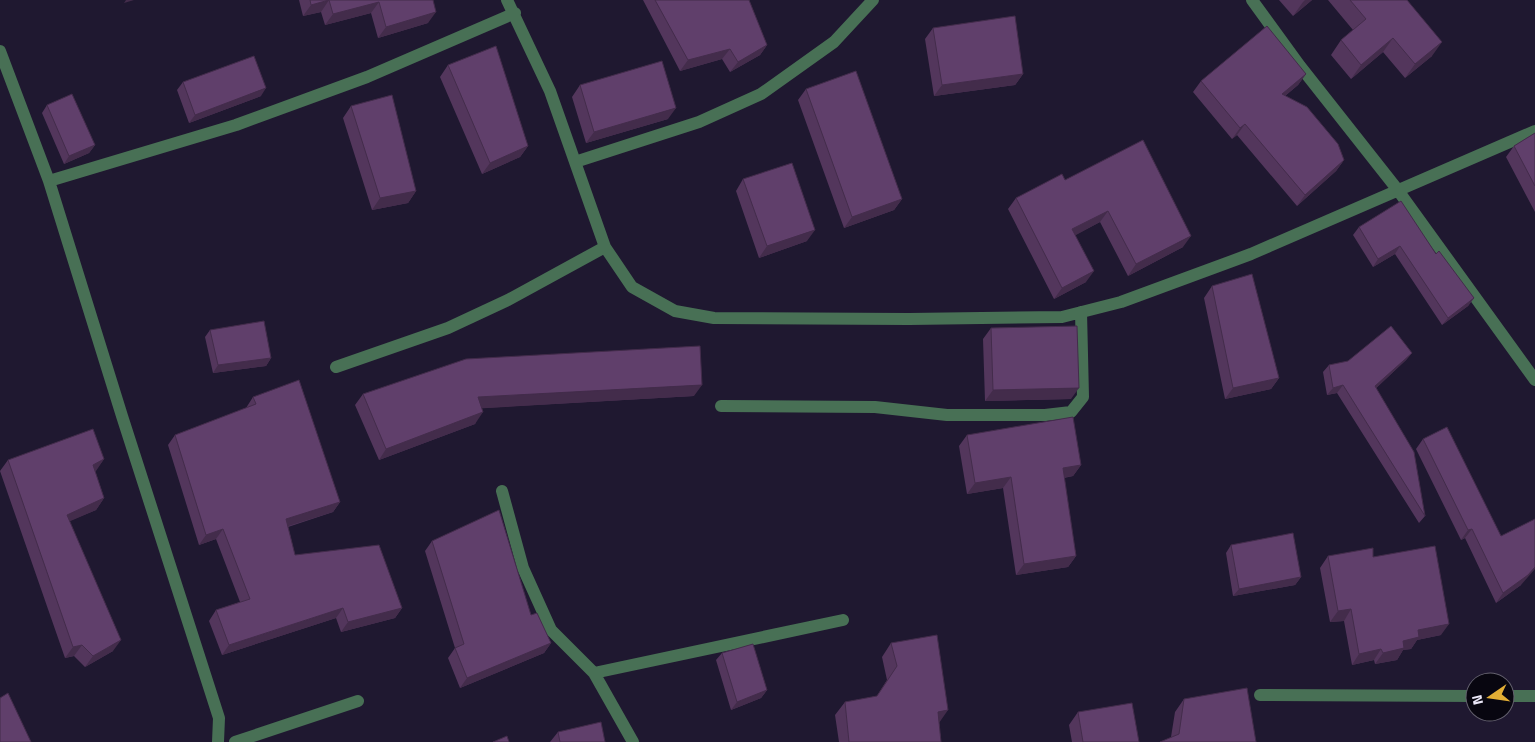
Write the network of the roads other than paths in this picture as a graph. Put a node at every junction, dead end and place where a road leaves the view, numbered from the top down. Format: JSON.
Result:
{"nodes":[{"id":1,"x":507,"y":0,"type":"edge"},
{"id":2,"x":873,"y":0,"type":"edge"},
{"id":3,"x":1252,"y":0,"type":"edge"},
{"id":4,"x":515,"y":13,"type":"junction"},
{"id":5,"x":0,"y":52,"type":"edge"},
{"id":6,"x":1535,"y":131,"type":"edge"},
{"id":7,"x":575,"y":162,"type":"junction"},
{"id":8,"x":49,"y":181,"type":"junction"},
{"id":9,"x":1397,"y":189,"type":"junction"},
{"id":10,"x":605,"y":247,"type":"junction"},
{"id":11,"x":1080,"y":312,"type":"junction"},
{"id":12,"x":336,"y":367,"type":"dead end"},
{"id":13,"x":1535,"y":380,"type":"edge"},
{"id":14,"x":721,"y":406,"type":"dead end"},
{"id":15,"x":502,"y":491,"type":"dead end"},
{"id":16,"x":843,"y":620,"type":"dead end"},
{"id":17,"x":594,"y":673,"type":"junction"},
{"id":18,"x":1260,"y":695,"type":"dead end"},
{"id":19,"x":1465,"y":696,"type":"edge"},
{"id":20,"x":1515,"y":696,"type":"edge"},
{"id":21,"x":1535,"y":696,"type":"edge"},
{"id":22,"x":358,"y":701,"type":"dead end"},
{"id":23,"x":218,"y":742,"type":"edge"},
{"id":24,"x":235,"y":742,"type":"edge"},
{"id":25,"x":633,"y":742,"type":"edge"}],
"edges":[{"from":1,"to":4,"type":"street"},
{"from":2,"to":7,"type":"street"},
{"from":3,"to":9,"type":"street"},
{"from":4,"to":7,"type":"street"},
{"from":4,"to":8,"type":"street"},
{"from":5,"to":8,"type":"street"},
{"from":6,"to":9,"type":"street"},
{"from":7,"to":10,"type":"street"},
{"from":8,"to":23,"type":"street"},
{"from":9,"to":11,"type":"street"},
{"from":9,"to":13,"type":"street"},
{"from":10,"to":11,"type":"street"},
{"from":10,"to":12,"type":"street"},
{"from":11,"to":14,"type":"street"},
{"from":15,"to":17,"type":"street"},
{"from":16,"to":17,"type":"street"},
{"from":17,"to":25,"type":"street"},
{"from":18,"to":19,"type":"street"},
{"from":20,"to":21,"type":"street"},
{"from":22,"to":24,"type":"street"}]}
